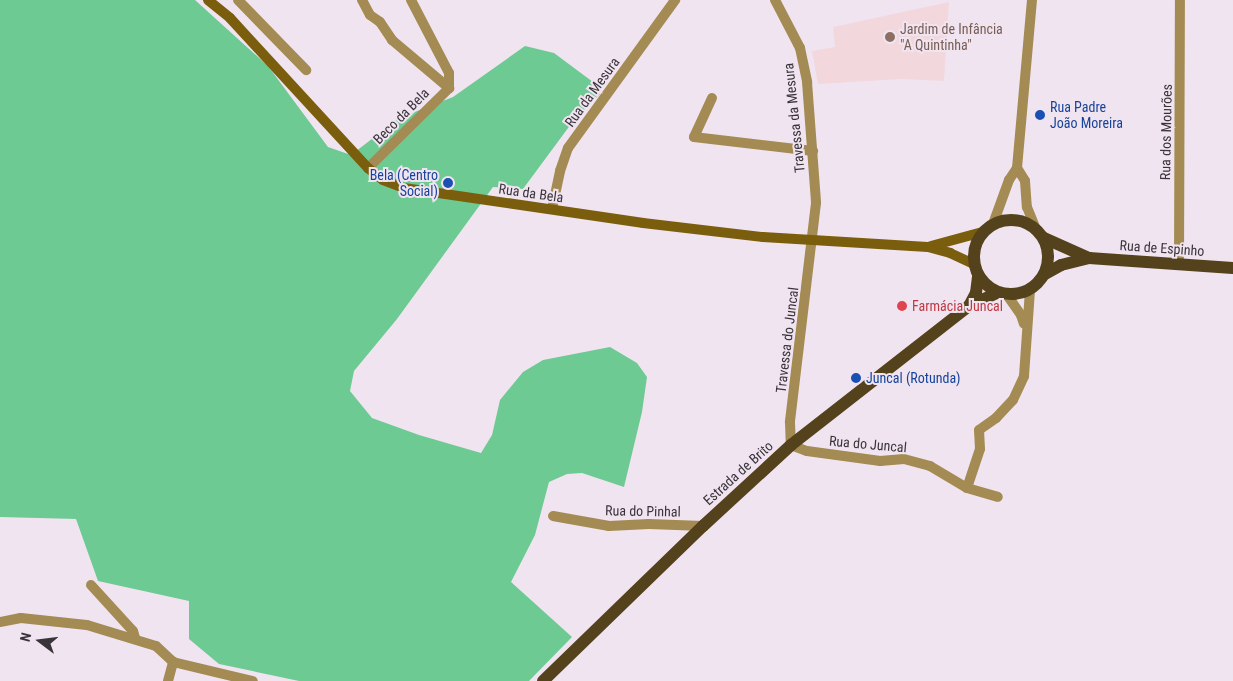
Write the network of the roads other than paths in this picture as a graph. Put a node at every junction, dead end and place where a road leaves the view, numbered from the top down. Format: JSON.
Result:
{"nodes":[{"id":1,"x":208,"y":0,"type":"edge"},
{"id":2,"x":238,"y":0,"type":"edge"},
{"id":3,"x":362,"y":0,"type":"edge"},
{"id":4,"x":411,"y":0,"type":"edge"},
{"id":5,"x":675,"y":0,"type":"edge"},
{"id":6,"x":775,"y":0,"type":"edge"},
{"id":7,"x":1032,"y":0,"type":"edge"},
{"id":8,"x":1180,"y":0,"type":"edge"},
{"id":9,"x":306,"y":70,"type":"dead end"},
{"id":10,"x":449,"y":88,"type":"junction"},
{"id":11,"x":712,"y":98,"type":"dead end"},
{"id":12,"x":813,"y":151,"type":"junction"},
{"id":13,"x":368,"y":168,"type":"junction"},
{"id":14,"x":1017,"y":168,"type":"junction"},
{"id":15,"x":552,"y":209,"type":"junction"},
{"id":16,"x":988,"y":228,"type":"junction"},
{"id":17,"x":1040,"y":234,"type":"junction"},
{"id":18,"x":814,"y":239,"type":"junction"},
{"id":19,"x":928,"y":247,"type":"junction"},
{"id":20,"x":1089,"y":258,"type":"junction"},
{"id":21,"x":974,"y":264,"type":"junction"},
{"id":22,"x":1179,"y":264,"type":"junction"},
{"id":23,"x":1233,"y":268,"type":"edge"},
{"id":24,"x":1044,"y":274,"type":"junction"},
{"id":25,"x":978,"y":276,"type":"junction"},
{"id":26,"x":1030,"y":290,"type":"junction"},
{"id":27,"x":1002,"y":294,"type":"junction"},
{"id":28,"x":969,"y":306,"type":"junction"},
{"id":29,"x":1026,"y":330,"type":"junction"},
{"id":30,"x":792,"y":445,"type":"junction"},
{"id":31,"x":967,"y":488,"type":"junction"},
{"id":32,"x":998,"y":497,"type":"dead end"},
{"id":33,"x":554,"y":516,"type":"dead end"},
{"id":34,"x":703,"y":526,"type":"junction"},
{"id":35,"x":91,"y":586,"type":"dead end"},
{"id":36,"x":0,"y":622,"type":"edge"},
{"id":37,"x":135,"y":638,"type":"junction"},
{"id":38,"x":173,"y":662,"type":"junction"},
{"id":39,"x":168,"y":681,"type":"edge"},
{"id":40,"x":253,"y":681,"type":"edge"},
{"id":41,"x":543,"y":681,"type":"edge"}],
"edges":[{"from":1,"to":13,"type":"main road","name":"Rua da Bela"},
{"from":2,"to":9,"type":"street"},
{"from":3,"to":10,"type":"street","name":"Beco da Bela"},
{"from":4,"to":10,"type":"street"},
{"from":5,"to":15,"type":"street","name":"Rua da Mesura"},
{"from":6,"to":12,"type":"street","name":"Travessa da Mesura"},
{"from":7,"to":14,"type":"street"},
{"from":8,"to":22,"type":"street","name":"Rua dos Mourões"},
{"from":10,"to":13,"type":"street","name":"Beco da Bela"},
{"from":11,"to":12,"type":"street"},
{"from":12,"to":18,"type":"street","name":"Travessa da Mesura"},
{"from":13,"to":15,"type":"main road","name":"Rua da Bela"},
{"from":14,"to":16,"type":"street"},
{"from":14,"to":17,"type":"street"},
{"from":15,"to":18,"type":"main road","name":"Rua da Bela"},
{"from":16,"to":17,"type":"main road"},
{"from":16,"to":19,"type":"main road","name":"Rua da Bela"},
{"from":16,"to":21,"type":"main road"},
{"from":17,"to":20,"type":"main road","name":"Rua de Espinho"},
{"from":17,"to":24,"type":"main road"},
{"from":18,"to":19,"type":"main road","name":"Rua da Bela"},
{"from":18,"to":30,"type":"street","name":"Travessa do Juncal"},
{"from":19,"to":21,"type":"main road","name":"Rua da Bela"},
{"from":20,"to":22,"type":"main road","name":"Rua de Espinho"},
{"from":20,"to":24,"type":"main road","name":"Rua de Espinho"},
{"from":21,"to":25,"type":"main road"},
{"from":22,"to":23,"type":"main road","name":"Rua de Espinho"},
{"from":24,"to":26,"type":"main road"},
{"from":25,"to":27,"type":"main road"},
{"from":25,"to":28,"type":"main road"},
{"from":26,"to":27,"type":"main road"},
{"from":26,"to":29,"type":"street"},
{"from":27,"to":28,"type":"main road","name":"Estrada de Brito"},
{"from":27,"to":29,"type":"street"},
{"from":28,"to":30,"type":"main road","name":"Estrada de Brito"},
{"from":29,"to":31,"type":"street"},
{"from":30,"to":31,"type":"street","name":"Rua do Juncal"},
{"from":30,"to":34,"type":"main road","name":"Estrada de Brito"},
{"from":31,"to":32,"type":"street","name":"Rua do Juncal"},
{"from":33,"to":34,"type":"street","name":"Rua do Pinhal"},
{"from":34,"to":41,"type":"main road","name":"Estrada de Brito"},
{"from":35,"to":37,"type":"street"},
{"from":36,"to":37,"type":"street"},
{"from":37,"to":38,"type":"street"},
{"from":38,"to":39,"type":"street"},
{"from":38,"to":40,"type":"street"}]}
